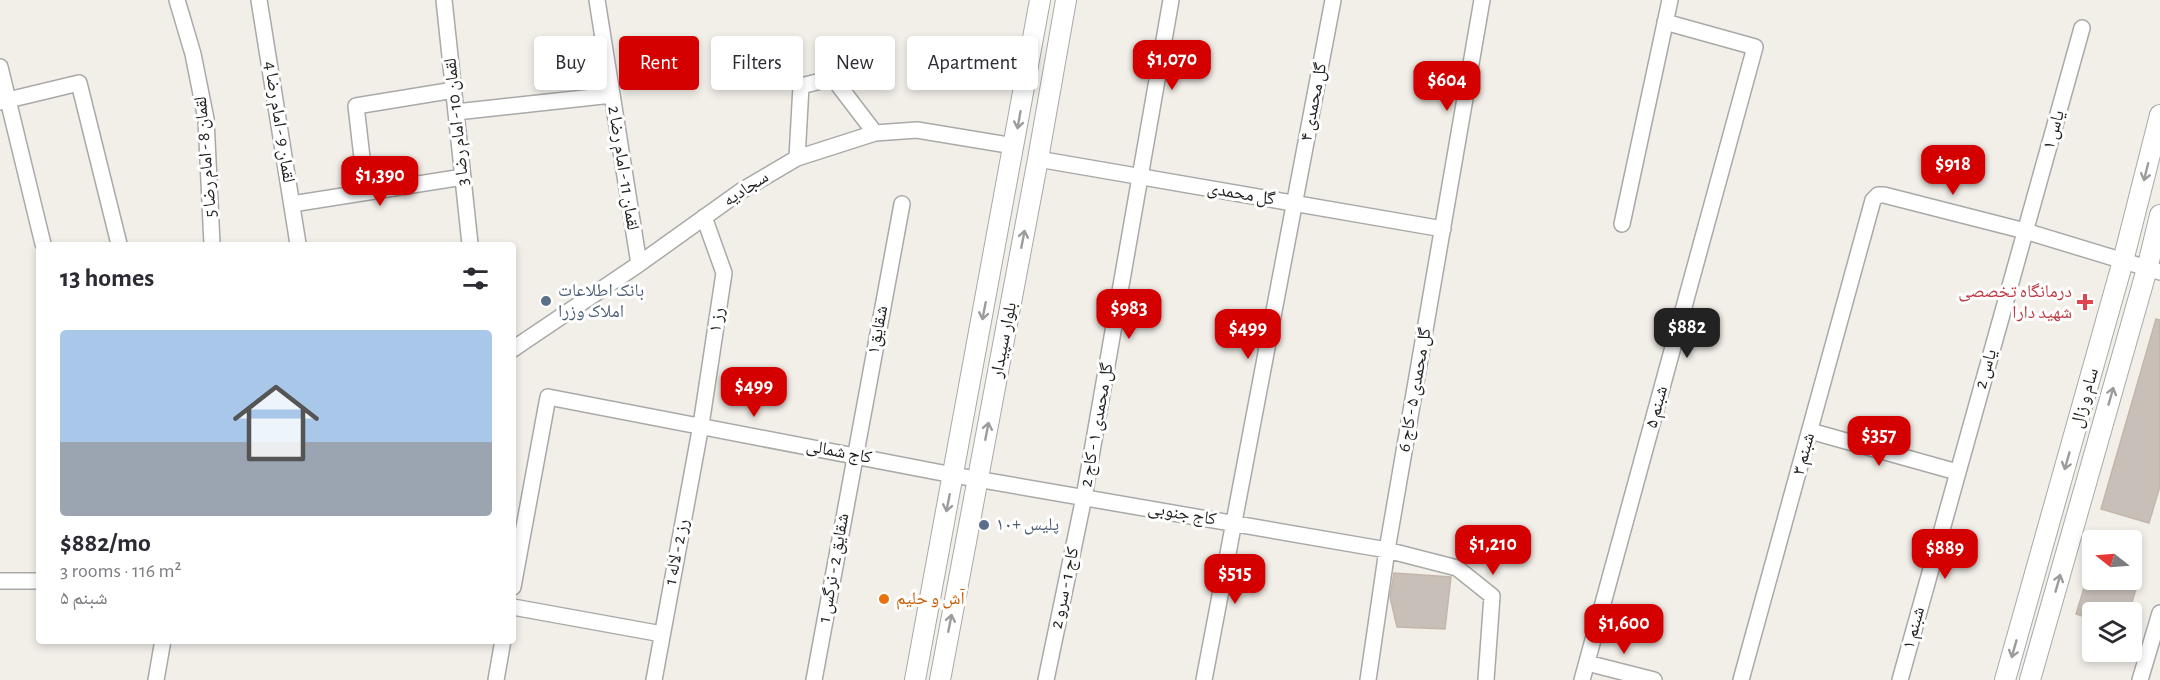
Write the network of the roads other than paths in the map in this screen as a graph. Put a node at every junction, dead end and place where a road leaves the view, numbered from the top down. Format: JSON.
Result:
{"nodes":[{"id":1,"x":177,"y":0,"type":"edge"},
{"id":2,"x":259,"y":0,"type":"edge"},
{"id":3,"x":444,"y":0,"type":"edge"},
{"id":4,"x":597,"y":0,"type":"edge"},
{"id":5,"x":1040,"y":0,"type":"edge"},
{"id":6,"x":1066,"y":0,"type":"edge"},
{"id":7,"x":1172,"y":0,"type":"edge"},
{"id":8,"x":1333,"y":0,"type":"edge"},
{"id":9,"x":1482,"y":0,"type":"edge"},
{"id":10,"x":1670,"y":0,"type":"edge"},
{"id":11,"x":1665,"y":22,"type":"junction"},
{"id":12,"x":2082,"y":28,"type":"dead end"},
{"id":13,"x":0,"y":67,"type":"edge"},
{"id":14,"x":454,"y":90,"type":"junction"},
{"id":15,"x":612,"y":95,"type":"junction"},
{"id":16,"x":4,"y":101,"type":"edge"},
{"id":17,"x":456,"y":112,"type":"junction"},
{"id":18,"x":2160,"y":115,"type":"edge"},
{"id":19,"x":875,"y":133,"type":"junction"},
{"id":20,"x":1014,"y":146,"type":"junction"},
{"id":21,"x":796,"y":158,"type":"junction"},
{"id":22,"x":1038,"y":159,"type":"junction"},
{"id":23,"x":1140,"y":176,"type":"junction"},
{"id":24,"x":463,"y":177,"type":"junction"},
{"id":25,"x":366,"y":192,"type":"junction"},
{"id":26,"x":1294,"y":203,"type":"junction"},
{"id":27,"x":292,"y":204,"type":"junction"},
{"id":28,"x":902,"y":204,"type":"dead end"},
{"id":29,"x":2160,"y":215,"type":"edge"},
{"id":30,"x":704,"y":217,"type":"junction"},
{"id":31,"x":1622,"y":224,"type":"dead end"},
{"id":32,"x":1443,"y":229,"type":"junction"},
{"id":33,"x":2025,"y":231,"type":"junction"},
{"id":34,"x":42,"y":242,"type":"edge"},
{"id":35,"x":119,"y":242,"type":"edge"},
{"id":36,"x":212,"y":242,"type":"edge"},
{"id":37,"x":298,"y":242,"type":"edge"},
{"id":38,"x":470,"y":242,"type":"edge"},
{"id":39,"x":2123,"y":261,"type":"junction"},
{"id":40,"x":639,"y":264,"type":"junction"},
{"id":41,"x":2154,"y":271,"type":"edge"},
{"id":42,"x":516,"y":347,"type":"edge"},
{"id":43,"x":701,"y":425,"type":"junction"},
{"id":44,"x":1810,"y":431,"type":"junction"},
{"id":45,"x":855,"y":455,"type":"junction"},
{"id":46,"x":1957,"y":472,"type":"junction"},
{"id":47,"x":953,"y":475,"type":"junction"},
{"id":48,"x":978,"y":479,"type":"junction"},
{"id":49,"x":1084,"y":497,"type":"junction"},
{"id":50,"x":1234,"y":523,"type":"junction"},
{"id":51,"x":1387,"y":550,"type":"junction"},
{"id":52,"x":516,"y":571,"type":"edge"},
{"id":53,"x":36,"y":580,"type":"edge"},
{"id":54,"x":0,"y":581,"type":"edge"},
{"id":55,"x":516,"y":608,"type":"edge"},
{"id":56,"x":2160,"y":613,"type":"edge"},
{"id":57,"x":662,"y":634,"type":"junction"},
{"id":58,"x":162,"y":644,"type":"edge"},
{"id":59,"x":502,"y":644,"type":"edge"},
{"id":60,"x":1587,"y":663,"type":"junction"},
{"id":61,"x":156,"y":680,"type":"edge"},
{"id":62,"x":496,"y":680,"type":"edge"},
{"id":63,"x":654,"y":680,"type":"edge"},
{"id":64,"x":814,"y":680,"type":"edge"},
{"id":65,"x":915,"y":680,"type":"edge"},
{"id":66,"x":940,"y":680,"type":"edge"},
{"id":67,"x":1046,"y":680,"type":"edge"},
{"id":68,"x":1204,"y":680,"type":"edge"},
{"id":69,"x":1368,"y":680,"type":"edge"},
{"id":70,"x":1486,"y":680,"type":"edge"},
{"id":71,"x":1582,"y":680,"type":"edge"},
{"id":72,"x":1654,"y":680,"type":"edge"},
{"id":73,"x":1741,"y":680,"type":"edge"},
{"id":74,"x":1900,"y":680,"type":"edge"},
{"id":75,"x":2005,"y":680,"type":"edge"},
{"id":76,"x":2030,"y":680,"type":"edge"},
{"id":77,"x":2140,"y":680,"type":"edge"}],
"edges":[{"from":1,"to":36,"type":"street","name":"لقمان 8 - امام رضا 5"},
{"from":2,"to":27,"type":"street","name":"لقمان 9 - امام رضا 4"},
{"from":3,"to":14,"type":"street","name":"لقمان 10 - امام رضا 3"},
{"from":4,"to":15,"type":"street","name":"لقمان 11 - امام رضا 2"},
{"from":5,"to":20,"type":"street","name":"بلوار سپیدار","one_way":true},
{"from":6,"to":22,"type":"street","name":"بلوار سپیدار"},
{"from":7,"to":23,"type":"street","name":"گل محمدی ۱ - کاج 2"},
{"from":8,"to":26,"type":"street","name":"گل محمدی ۴"},
{"from":9,"to":32,"type":"street","name":"گل محمدی ۵ - کاج 6"},
{"from":10,"to":11,"type":"street"},
{"from":11,"to":31,"type":"street"},
{"from":11,"to":60,"type":"street","name":"شبنم ۵"},
{"from":12,"to":33,"type":"street","name":"یاس ۱"},
{"from":13,"to":16,"type":"street"},
{"from":14,"to":17,"type":"street","name":"لقمان 10 - امام رضا 3"},
{"from":14,"to":25,"type":"street"},
{"from":15,"to":17,"type":"street"},
{"from":15,"to":40,"type":"street","name":"لقمان 11 - امام رضا 2"},
{"from":16,"to":34,"type":"street"},
{"from":16,"to":35,"type":"street"},
{"from":17,"to":24,"type":"street","name":"لقمان 10 - امام رضا 3"},
{"from":18,"to":39,"type":"street","name":"سام و زال","one_way":true},
{"from":19,"to":20,"type":"street","name":"سجادیه"},
{"from":19,"to":21,"type":"street","name":"سجادیه"},
{"from":19,"to":21,"type":"street"},
{"from":20,"to":47,"type":"street","name":"بلوار سپیدار","one_way":true},
{"from":21,"to":30,"type":"street","name":"سجادیه"},
{"from":22,"to":23,"type":"street","name":"گل محمدی"},
{"from":48,"to":22,"type":"street","name":"بلوار سپیدار","one_way":true},
{"from":23,"to":26,"type":"street","name":"گل محمدی"},
{"from":23,"to":49,"type":"street","name":"گل محمدی ۱ - کاج 2"},
{"from":24,"to":25,"type":"street"},
{"from":24,"to":38,"type":"street","name":"لقمان 10 - امام رضا 3"},
{"from":25,"to":27,"type":"street"},
{"from":26,"to":32,"type":"street","name":"گل محمدی"},
{"from":26,"to":50,"type":"street","name":"گل محمدی ۴"},
{"from":27,"to":37,"type":"street","name":"لقمان 9 - امام رضا 4"},
{"from":28,"to":45,"type":"street","name":"شقایق۱"},
{"from":29,"to":41,"type":"street","name":"سام و زال"},
{"from":30,"to":40,"type":"street","name":"سجادیه"},
{"from":30,"to":43,"type":"street","name":"رز ۱"},
{"from":32,"to":51,"type":"street","name":"گل محمدی ۵ - کاج 6"},
{"from":33,"to":39,"type":"street"},
{"from":33,"to":44,"type":"street","name":"شبنم ۳"},
{"from":33,"to":46,"type":"street","name":"یاس 2"},
{"from":39,"to":41,"type":"street"},
{"from":39,"to":75,"type":"street","name":"سام و زال","one_way":true},
{"from":40,"to":42,"type":"street","name":"سجادیه"},
{"from":76,"to":41,"type":"street","name":"سام و زال","one_way":true},
{"from":43,"to":45,"type":"street","name":"کاج شمالی"},
{"from":43,"to":52,"type":"street","name":"کاج شمالی"},
{"from":43,"to":57,"type":"street","name":"رز 2 - لاله 1"},
{"from":44,"to":46,"type":"street"},
{"from":44,"to":73,"type":"street","name":"شبنم ۳"},
{"from":45,"to":47,"type":"street","name":"کاج شمالی"},
{"from":45,"to":64,"type":"street","name":"شقایق 2 - نرگس 1"},
{"from":46,"to":74,"type":"street","name":"شبنم ۱"},
{"from":47,"to":48,"type":"street","name":"کاج شمالی"},
{"from":47,"to":65,"type":"street","name":"بلوار سپیدار","one_way":true},
{"from":48,"to":49,"type":"street","name":"کاج جنوبی"},
{"from":66,"to":48,"type":"street","name":"بلوار سپیدار","one_way":true},
{"from":49,"to":50,"type":"street","name":"کاج جنوبی"},
{"from":49,"to":67,"type":"street","name":"کاج 1 - سرو 2"},
{"from":50,"to":51,"type":"street","name":"کاج جنوبی"},
{"from":50,"to":68,"type":"street","name":"گل محمدی ۴"},
{"from":51,"to":69,"type":"street","name":"گل محمدی ۵ - کاج 6"},
{"from":51,"to":70,"type":"street","name":"کاج جنوبی"},
{"from":53,"to":54,"type":"street"},
{"from":55,"to":57,"type":"street"},
{"from":56,"to":77,"type":"street"},
{"from":57,"to":63,"type":"street","name":"رز 2 - لاله 1"},
{"from":58,"to":61,"type":"street"},
{"from":59,"to":62,"type":"street"},
{"from":60,"to":71,"type":"street","name":"شبنم ۵"},
{"from":60,"to":72,"type":"street"}]}
